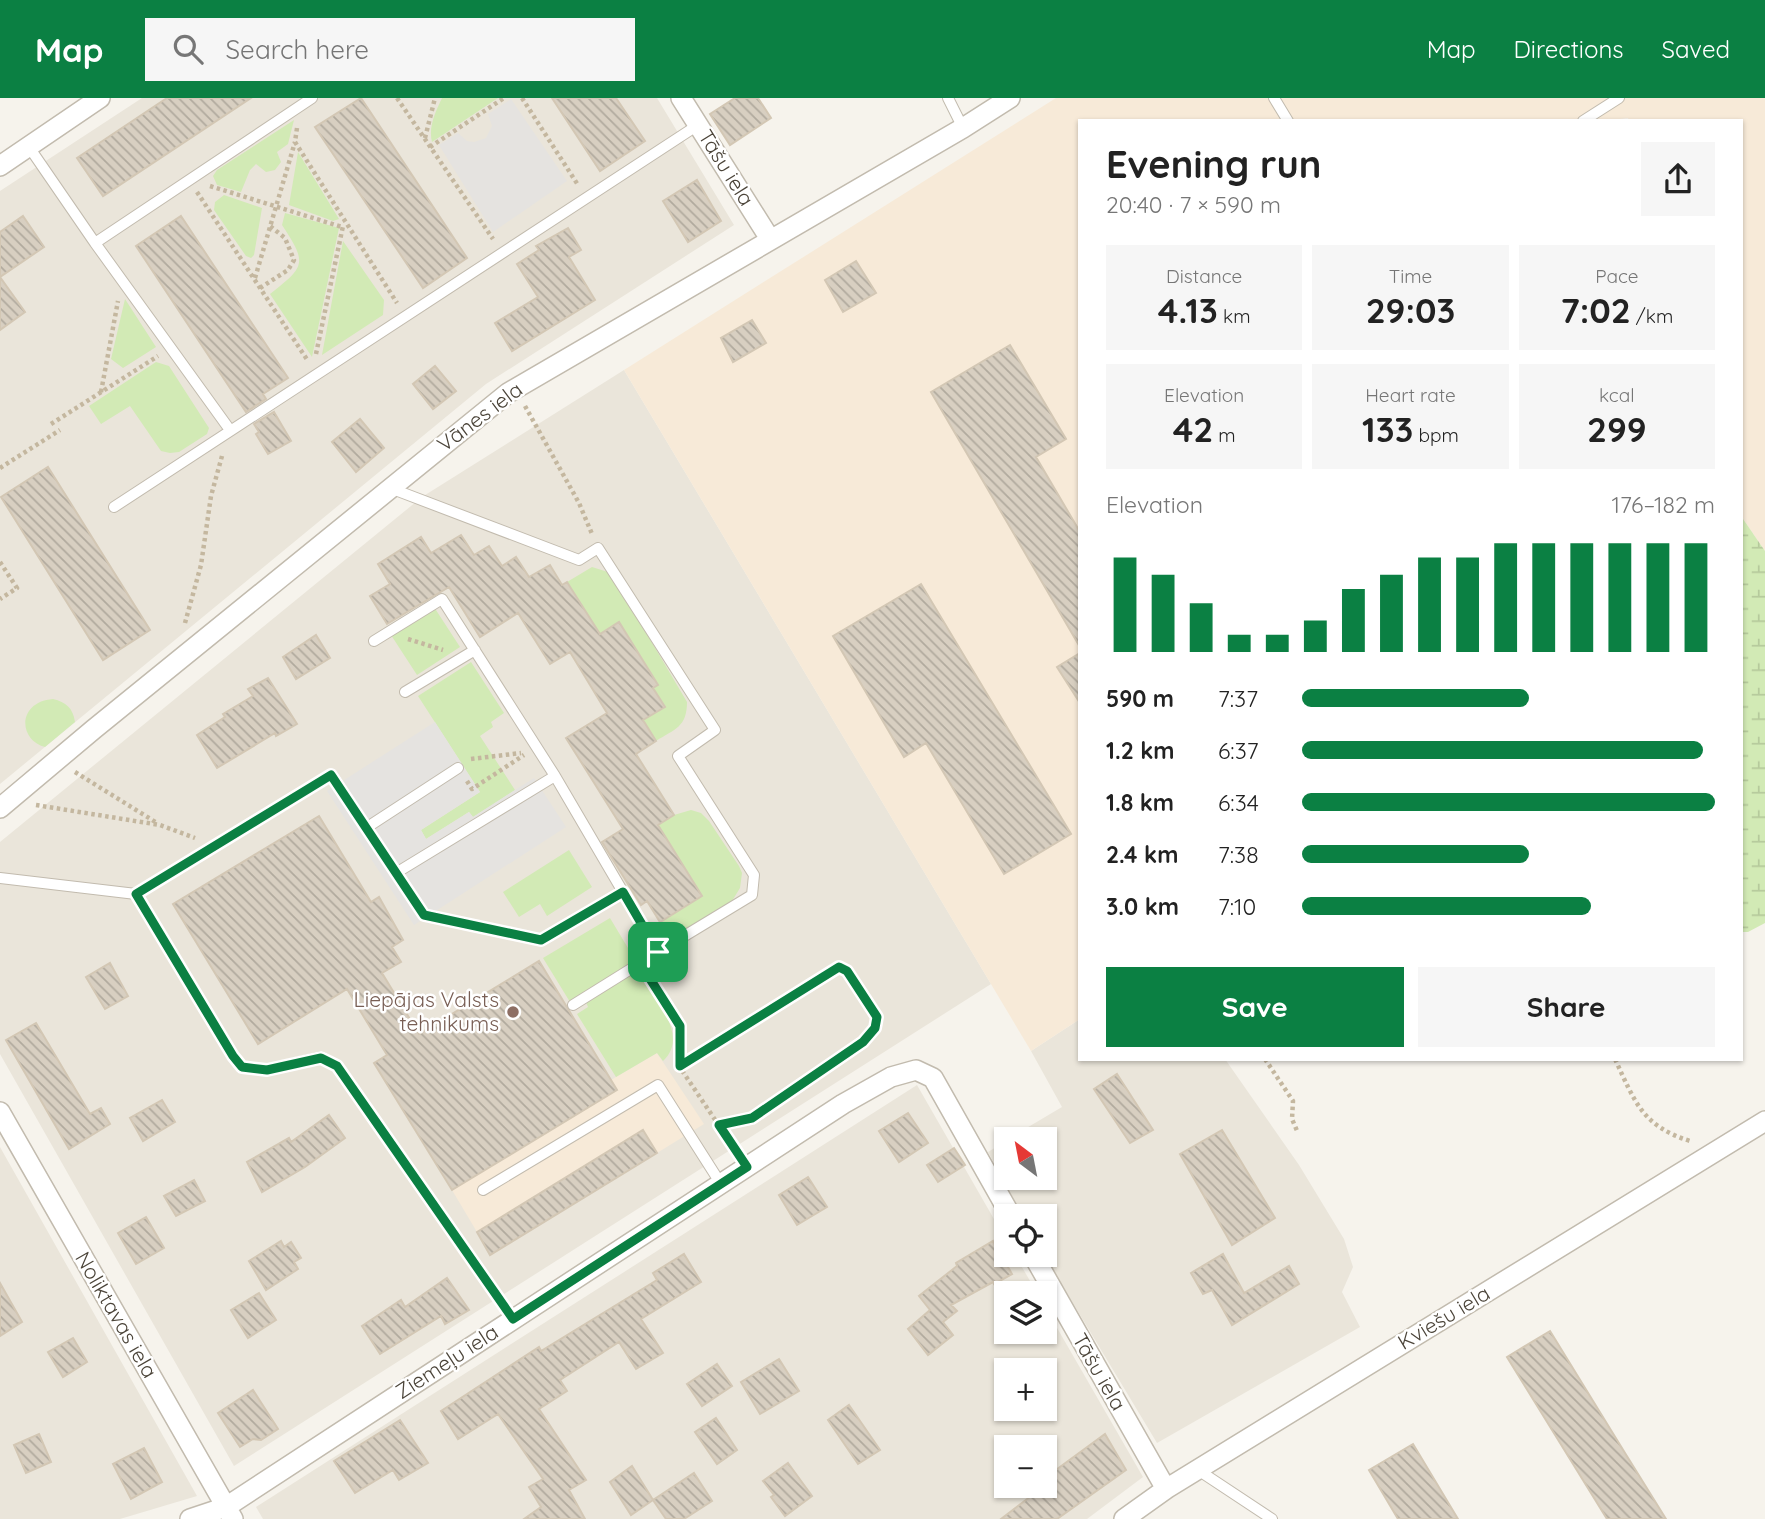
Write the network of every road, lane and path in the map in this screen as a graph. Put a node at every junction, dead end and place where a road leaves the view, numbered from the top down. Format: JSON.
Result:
{"nodes":[{"id":1,"x":100,"y":98,"type":"edge"},
{"id":2,"x":312,"y":98,"type":"edge"},
{"id":3,"x":397,"y":98,"type":"edge"},
{"id":4,"x":435,"y":98,"type":"edge"},
{"id":5,"x":504,"y":98,"type":"edge"},
{"id":6,"x":522,"y":98,"type":"edge"},
{"id":7,"x":681,"y":98,"type":"edge"},
{"id":8,"x":948,"y":98,"type":"edge"},
{"id":9,"x":1010,"y":98,"type":"edge"},
{"id":10,"x":1274,"y":98,"type":"edge"},
{"id":11,"x":1619,"y":98,"type":"edge"},
{"id":12,"x":301,"y":105,"type":"junction"},
{"id":13,"x":1287,"y":119,"type":"edge"},
{"id":14,"x":1586,"y":119,"type":"edge"},
{"id":15,"x":698,"y":125,"type":"junction"},
{"id":16,"x":963,"y":128,"type":"junction"},
{"id":17,"x":425,"y":139,"type":"junction"},
{"id":18,"x":295,"y":142,"type":"junction"},
{"id":19,"x":29,"y":147,"type":"junction"},
{"id":20,"x":430,"y":147,"type":"junction"},
{"id":21,"x":0,"y":166,"type":"edge"},
{"id":22,"x":189,"y":180,"type":"junction"},
{"id":23,"x":586,"y":198,"type":"junction"},
{"id":24,"x":276,"y":206,"type":"junction"},
{"id":25,"x":344,"y":225,"type":"junction"},
{"id":26,"x":270,"y":226,"type":"junction"},
{"id":27,"x":770,"y":239,"type":"junction"},
{"id":28,"x":95,"y":243,"type":"junction"},
{"id":29,"x":502,"y":252,"type":"junction"},
{"id":30,"x":254,"y":279,"type":"junction"},
{"id":31,"x":121,"y":280,"type":"junction"},
{"id":32,"x":260,"y":288,"type":"junction"},
{"id":33,"x":405,"y":316,"type":"junction"},
{"id":34,"x":170,"y":348,"type":"junction"},
{"id":35,"x":515,"y":388,"type":"junction"},
{"id":36,"x":100,"y":393,"type":"junction"},
{"id":37,"x":51,"y":424,"type":"dead end"},
{"id":38,"x":60,"y":430,"type":"dead end"},
{"id":39,"x":230,"y":430,"type":"junction"},
{"id":40,"x":0,"y":468,"type":"edge"},
{"id":41,"x":390,"y":488,"type":"junction"},
{"id":42,"x":114,"y":507,"type":"dead end"},
{"id":43,"x":598,"y":548,"type":"junction"},
{"id":44,"x":0,"y":562,"type":"edge"},
{"id":45,"x":0,"y":599,"type":"edge"},
{"id":46,"x":185,"y":622,"type":"dead end"},
{"id":47,"x":387,"y":633,"type":"junction"},
{"id":48,"x":374,"y":641,"type":"dead end"},
{"id":49,"x":475,"y":650,"type":"junction"},
{"id":50,"x":464,"y":657,"type":"junction"},
{"id":51,"x":405,"y":692,"type":"dead end"},
{"id":52,"x":57,"y":760,"type":"junction"},
{"id":53,"x":458,"y":768,"type":"junction"},
{"id":54,"x":555,"y":776,"type":"junction"},
{"id":55,"x":4,"y":804,"type":"edge"},
{"id":56,"x":160,"y":825,"type":"junction"},
{"id":57,"x":366,"y":828,"type":"junction"},
{"id":58,"x":215,"y":846,"type":"junction"},
{"id":59,"x":396,"y":873,"type":"junction"},
{"id":60,"x":0,"y":878,"type":"edge"},
{"id":61,"x":623,"y":892,"type":"junction"},
{"id":62,"x":136,"y":894,"type":"junction"},
{"id":63,"x":658,"y":952,"type":"junction"},
{"id":64,"x":640,"y":963,"type":"junction"},
{"id":65,"x":573,"y":1005,"type":"dead end"},
{"id":66,"x":1266,"y":1061,"type":"edge"},
{"id":67,"x":1616,"y":1061,"type":"edge"},
{"id":68,"x":680,"y":1066,"type":"junction"},
{"id":69,"x":0,"y":1112,"type":"edge"},
{"id":70,"x":1765,"y":1121,"type":"edge"},
{"id":71,"x":719,"y":1125,"type":"junction"},
{"id":72,"x":1298,"y":1133,"type":"dead end"},
{"id":73,"x":1718,"y":1150,"type":"junction"},
{"id":74,"x":747,"y":1167,"type":"junction"},
{"id":75,"x":721,"y":1184,"type":"junction"},
{"id":76,"x":483,"y":1190,"type":"dead end"},
{"id":77,"x":1004,"y":1204,"type":"edge"},
{"id":78,"x":1040,"y":1267,"type":"edge"},
{"id":79,"x":513,"y":1319,"type":"junction"},
{"id":80,"x":1197,"y":1469,"type":"junction"},
{"id":81,"x":1166,"y":1489,"type":"junction"},
{"id":82,"x":229,"y":1513,"type":"edge"},
{"id":83,"x":190,"y":1519,"type":"edge"},
{"id":84,"x":1124,"y":1519,"type":"edge"},
{"id":85,"x":1272,"y":1519,"type":"edge"}],
"edges":[{"from":1,"to":19,"type":"street"},
{"from":2,"to":12,"type":"lane"},
{"from":3,"to":17,"type":"path"},
{"from":4,"to":17,"type":"path"},
{"from":5,"to":20,"type":"path"},
{"from":6,"to":23,"type":"path"},
{"from":7,"to":15,"type":"street","name":"Tāšu iela"},
{"from":8,"to":16,"type":"lane"},
{"from":9,"to":16,"type":"street","name":"Vānes iela"},
{"from":10,"to":13,"type":"lane"},
{"from":11,"to":14,"type":"lane"},
{"from":12,"to":18,"type":"path"},
{"from":12,"to":22,"type":"lane"},
{"from":15,"to":23,"type":"lane"},
{"from":15,"to":27,"type":"street","name":"Tāšu iela"},
{"from":16,"to":27,"type":"street","name":"Vānes iela"},
{"from":17,"to":20,"type":"path"},
{"from":18,"to":24,"type":"path"},
{"from":18,"to":25,"type":"path"},
{"from":19,"to":21,"type":"street"},
{"from":19,"to":28,"type":"lane"},
{"from":20,"to":29,"type":"path"},
{"from":22,"to":24,"type":"path"},
{"from":22,"to":28,"type":"lane"},
{"from":22,"to":30,"type":"path"},
{"from":23,"to":29,"type":"lane"},
{"from":24,"to":25,"type":"path"},
{"from":24,"to":26,"type":"path"},
{"from":25,"to":32,"type":"path"},
{"from":25,"to":33,"type":"path"},
{"from":26,"to":30,"type":"path"},
{"from":26,"to":32,"type":"path"},
{"from":27,"to":35,"type":"street","name":"Vānes iela"},
{"from":28,"to":31,"type":"lane"},
{"from":29,"to":33,"type":"lane"},
{"from":30,"to":32,"type":"path"},
{"from":31,"to":34,"type":"lane"},
{"from":31,"to":36,"type":"path"},
{"from":33,"to":39,"type":"lane"},
{"from":34,"to":36,"type":"path"},
{"from":34,"to":39,"type":"lane"},
{"from":35,"to":41,"type":"street","name":"Vānes iela"},
{"from":35,"to":43,"type":"path"},
{"from":36,"to":37,"type":"path"},
{"from":38,"to":40,"type":"path"},
{"from":39,"to":42,"type":"lane"},
{"from":39,"to":46,"type":"path"},
{"from":41,"to":43,"type":"lane"},
{"from":41,"to":52,"type":"street","name":"Vānes iela"},
{"from":43,"to":63,"type":"lane"},
{"from":44,"to":45,"type":"path"},
{"from":47,"to":48,"type":"lane"},
{"from":47,"to":49,"type":"lane"},
{"from":47,"to":50,"type":"path"},
{"from":49,"to":50,"type":"lane"},
{"from":49,"to":54,"type":"lane"},
{"from":50,"to":51,"type":"lane"},
{"from":52,"to":55,"type":"street","name":"Vānes iela"},
{"from":52,"to":56,"type":"path"},
{"from":53,"to":53,"type":"path"},
{"from":53,"to":57,"type":"lane"},
{"from":54,"to":59,"type":"lane"},
{"from":54,"to":61,"type":"lane"},
{"from":55,"to":56,"type":"path"},
{"from":56,"to":58,"type":"path"},
{"from":57,"to":58,"type":"lane"},
{"from":57,"to":59,"type":"lane"},
{"from":58,"to":62,"type":"lane"},
{"from":59,"to":61,"type":"lane"},
{"from":60,"to":62,"type":"lane"},
{"from":61,"to":63,"type":"lane"},
{"from":62,"to":79,"type":"lane"},
{"from":63,"to":64,"type":"lane"},
{"from":64,"to":65,"type":"lane"},
{"from":64,"to":68,"type":"path"},
{"from":66,"to":72,"type":"path"},
{"from":67,"to":73,"type":"path"},
{"from":68,"to":71,"type":"path"},
{"from":68,"to":71,"type":"path"},
{"from":69,"to":82,"type":"street","name":"Noliktavas iela"},
{"from":70,"to":73,"type":"street","name":"Kviešu iela"},
{"from":71,"to":74,"type":"path"},
{"from":73,"to":80,"type":"street","name":"Kviešu iela"},
{"from":74,"to":75,"type":"street","name":"Ziemeļu iela"},
{"from":74,"to":77,"type":"street","name":"Ziemeļu iela"},
{"from":75,"to":76,"type":"lane"},
{"from":75,"to":79,"type":"street","name":"Ziemeļu iela"},
{"from":78,"to":81,"type":"street","name":"Tāšu iela"},
{"from":79,"to":82,"type":"street","name":"Ziemeļu iela"},
{"from":80,"to":81,"type":"street","name":"Kviešu iela"},
{"from":80,"to":85,"type":"lane"},
{"from":81,"to":84,"type":"street","name":"Kviešu iela"},
{"from":82,"to":83,"type":"street","name":"Ziemeļu iela"}]}
